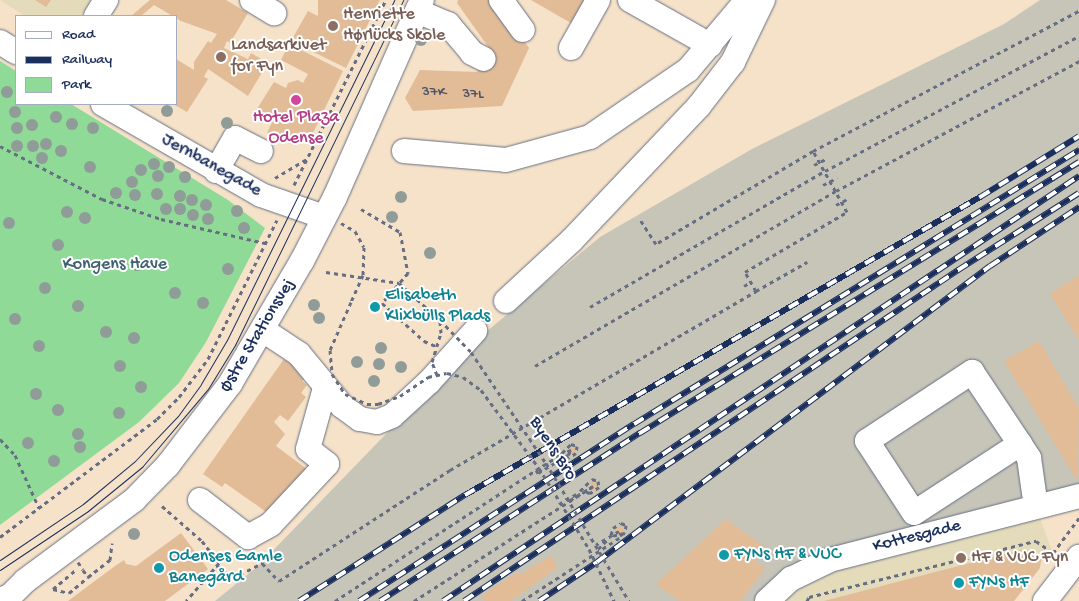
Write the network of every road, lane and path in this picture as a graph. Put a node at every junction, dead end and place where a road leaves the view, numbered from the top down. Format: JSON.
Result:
{"nodes":[{"id":1,"x":106,"y":0,"type":"edge"},
{"id":2,"x":252,"y":0,"type":"edge"},
{"id":3,"x":386,"y":0,"type":"edge"},
{"id":4,"x":501,"y":0,"type":"edge"},
{"id":5,"x":598,"y":0,"type":"edge"},
{"id":6,"x":630,"y":0,"type":"edge"},
{"id":7,"x":747,"y":0,"type":"edge"},
{"id":8,"x":763,"y":0,"type":"edge"},
{"id":9,"x":419,"y":5,"type":"edge"},
{"id":10,"x":654,"y":6,"type":"edge"},
{"id":11,"x":1079,"y":11,"type":"edge"},
{"id":12,"x":274,"y":13,"type":"dead end"},
{"id":13,"x":97,"y":15,"type":"edge"},
{"id":14,"x":523,"y":30,"type":"dead end"},
{"id":15,"x":1079,"y":36,"type":"edge"},
{"id":16,"x":0,"y":42,"type":"edge"},
{"id":17,"x":710,"y":45,"type":"junction"},
{"id":18,"x":571,"y":48,"type":"dead end"},
{"id":19,"x":15,"y":51,"type":"edge"},
{"id":20,"x":484,"y":59,"type":"dead end"},
{"id":21,"x":1079,"y":61,"type":"edge"},
{"id":22,"x":105,"y":105,"type":"edge"},
{"id":23,"x":0,"y":146,"type":"edge"},
{"id":24,"x":261,"y":151,"type":"dead end"},
{"id":25,"x":404,"y":151,"type":"dead end"},
{"id":26,"x":813,"y":151,"type":"junction"},
{"id":27,"x":309,"y":158,"type":"junction"},
{"id":28,"x":826,"y":159,"type":"dead end"},
{"id":29,"x":820,"y":162,"type":"junction"},
{"id":30,"x":814,"y":165,"type":"dead end"},
{"id":31,"x":216,"y":171,"type":"junction"},
{"id":32,"x":825,"y":172,"type":"junction"},
{"id":33,"x":837,"y":178,"type":"dead end"},
{"id":34,"x":831,"y":181,"type":"junction"},
{"id":35,"x":823,"y":185,"type":"dead end"},
{"id":36,"x":247,"y":187,"type":"junction"},
{"id":37,"x":836,"y":191,"type":"junction"},
{"id":38,"x":848,"y":198,"type":"dead end"},
{"id":39,"x":842,"y":202,"type":"junction"},
{"id":40,"x":284,"y":204,"type":"junction"},
{"id":41,"x":836,"y":205,"type":"dead end"},
{"id":42,"x":360,"y":209,"type":"dead end"},
{"id":43,"x":324,"y":217,"type":"junction"},
{"id":44,"x":639,"y":218,"type":"dead end"},
{"id":45,"x":266,"y":243,"type":"junction"},
{"id":46,"x":807,"y":262,"type":"dead end"},
{"id":47,"x":326,"y":272,"type":"dead end"},
{"id":48,"x":363,"y":275,"type":"junction"},
{"id":49,"x":751,"y":282,"type":"junction"},
{"id":50,"x":399,"y":283,"type":"junction"},
{"id":51,"x":744,"y":286,"type":"dead end"},
{"id":52,"x":756,"y":291,"type":"junction"},
{"id":53,"x":506,"y":301,"type":"dead end"},
{"id":54,"x":590,"y":308,"type":"dead end"},
{"id":55,"x":440,"y":320,"type":"junction"},
{"id":56,"x":263,"y":330,"type":"junction"},
{"id":57,"x":475,"y":331,"type":"dead end"},
{"id":58,"x":437,"y":347,"type":"junction"},
{"id":59,"x":535,"y":366,"type":"dead end"},
{"id":60,"x":437,"y":375,"type":"junction"},
{"id":61,"x":325,"y":388,"type":"junction"},
{"id":62,"x":0,"y":439,"type":"edge"},
{"id":63,"x":1020,"y":444,"type":"junction"},
{"id":64,"x":562,"y":454,"type":"junction"},
{"id":65,"x":546,"y":463,"type":"junction"},
{"id":66,"x":538,"y":469,"type":"junction"},
{"id":67,"x":582,"y":491,"type":"junction"},
{"id":68,"x":1079,"y":496,"type":"edge"},
{"id":69,"x":200,"y":500,"type":"dead end"},
{"id":70,"x":569,"y":501,"type":"junction"},
{"id":71,"x":559,"y":504,"type":"junction"},
{"id":72,"x":162,"y":506,"type":"dead end"},
{"id":73,"x":1036,"y":507,"type":"junction"},
{"id":74,"x":39,"y":508,"type":"junction"},
{"id":75,"x":1079,"y":518,"type":"edge"},
{"id":76,"x":0,"y":536,"type":"edge"},
{"id":77,"x":611,"y":536,"type":"junction"},
{"id":78,"x":112,"y":543,"type":"dead end"},
{"id":79,"x":596,"y":545,"type":"junction"},
{"id":80,"x":592,"y":554,"type":"junction"},
{"id":81,"x":1079,"y":557,"type":"edge"},
{"id":82,"x":78,"y":562,"type":"dead end"},
{"id":83,"x":217,"y":566,"type":"junction"},
{"id":84,"x":77,"y":570,"type":"dead end"},
{"id":85,"x":88,"y":577,"type":"junction"},
{"id":86,"x":6,"y":599,"type":"edge"},
{"id":87,"x":186,"y":601,"type":"edge"},
{"id":88,"x":335,"y":601,"type":"edge"},
{"id":89,"x":414,"y":601,"type":"edge"},
{"id":90,"x":522,"y":601,"type":"edge"},
{"id":91,"x":614,"y":601,"type":"edge"},
{"id":92,"x":629,"y":601,"type":"edge"},
{"id":93,"x":767,"y":601,"type":"edge"},
{"id":94,"x":807,"y":601,"type":"edge"},
{"id":95,"x":1045,"y":601,"type":"edge"}],
"edges":[{"from":1,"to":13,"type":"street"},
{"from":2,"to":12,"type":"street"},
{"from":3,"to":27,"type":"path"},
{"from":4,"to":14,"type":"street"},
{"from":5,"to":18,"type":"street"},
{"from":6,"to":10,"type":"street"},
{"from":7,"to":17,"type":"street"},
{"from":8,"to":53,"type":"street"},
{"from":9,"to":20,"type":"street"},
{"from":9,"to":43,"type":"street","name":"Østre Stationsvej"},
{"from":10,"to":17,"type":"street"},
{"from":11,"to":26,"type":"path"},
{"from":15,"to":32,"type":"path"},
{"from":16,"to":19,"type":"street"},
{"from":17,"to":25,"type":"street"},
{"from":21,"to":37,"type":"path"},
{"from":22,"to":31,"type":"street","name":"Jernbanegade"},
{"from":23,"to":45,"type":"path"},
{"from":24,"to":31,"type":"street"},
{"from":26,"to":29,"type":"path"},
{"from":26,"to":44,"type":"path"},
{"from":27,"to":36,"type":"path"},
{"from":27,"to":40,"type":"path"},
{"from":28,"to":29,"type":"path"},
{"from":29,"to":30,"type":"path"},
{"from":29,"to":32,"type":"path"},
{"from":31,"to":36,"type":"street","name":"Jernbanegade"},
{"from":32,"to":34,"type":"path"},
{"from":32,"to":54,"type":"path"},
{"from":33,"to":34,"type":"path"},
{"from":34,"to":35,"type":"path"},
{"from":34,"to":37,"type":"path"},
{"from":36,"to":40,"type":"street","name":"Jernbanegade"},
{"from":37,"to":39,"type":"path"},
{"from":37,"to":59,"type":"path"},
{"from":38,"to":39,"type":"path"},
{"from":39,"to":41,"type":"path"},
{"from":39,"to":49,"type":"path"},
{"from":40,"to":43,"type":"street","name":"Jernbanegade"},
{"from":40,"to":45,"type":"path"},
{"from":42,"to":50,"type":"path"},
{"from":43,"to":48,"type":"path"},
{"from":43,"to":56,"type":"street","name":"Østre Stationsvej"},
{"from":45,"to":74,"type":"path"},
{"from":46,"to":52,"type":"path"},
{"from":47,"to":48,"type":"path"},
{"from":48,"to":50,"type":"path"},
{"from":48,"to":60,"type":"path","bridge":true},
{"from":49,"to":51,"type":"path"},
{"from":49,"to":52,"type":"path"},
{"from":50,"to":55,"type":"path","name":"Byens Bro"},
{"from":50,"to":58,"type":"path"},
{"from":52,"to":83,"type":"path"},
{"from":55,"to":58,"type":"path","bridge":true},
{"from":55,"to":65,"type":"path","name":"Byens Bro","bridge":true},
{"from":56,"to":61,"type":"street"},
{"from":56,"to":86,"type":"street","name":"Østre Stationsvej"},
{"from":57,"to":61,"type":"street"},
{"from":58,"to":60,"type":"path","bridge":true},
{"from":60,"to":66,"type":"path","name":"Byens Bro","bridge":true},
{"from":61,"to":69,"type":"street"},
{"from":62,"to":74,"type":"path"},
{"from":63,"to":63,"type":"street"},
{"from":63,"to":73,"type":"street"},
{"from":64,"to":64,"type":"path","bridge":true},
{"from":64,"to":65,"type":"path"},
{"from":64,"to":66,"type":"path"},
{"from":64,"to":66,"type":"path","bridge":true},
{"from":65,"to":70,"type":"path","name":"Byens Bro","bridge":true},
{"from":66,"to":88,"type":"path"},
{"from":66,"to":91,"type":"path","name":"Byens Bro","bridge":true},
{"from":67,"to":67,"type":"path","bridge":true},
{"from":67,"to":70,"type":"path","bridge":true},
{"from":67,"to":71,"type":"path"},
{"from":67,"to":71,"type":"path"},
{"from":68,"to":73,"type":"street","name":"Kottesgade"},
{"from":70,"to":79,"type":"path","name":"Byens Bro","bridge":true},
{"from":71,"to":89,"type":"path"},
{"from":72,"to":83,"type":"path"},
{"from":73,"to":93,"type":"street","name":"Kottesgade"},
{"from":74,"to":76,"type":"path"},
{"from":75,"to":94,"type":"path"},
{"from":77,"to":77,"type":"path","bridge":true},
{"from":77,"to":79,"type":"path"},
{"from":77,"to":80,"type":"path"},
{"from":77,"to":80,"type":"path","bridge":true},
{"from":78,"to":85,"type":"path"},
{"from":79,"to":92,"type":"path","name":"Byens Bro","bridge":true},
{"from":80,"to":90,"type":"path"},
{"from":81,"to":95,"type":"street"},
{"from":82,"to":85,"type":"path","bridge":true},
{"from":83,"to":87,"type":"path"},
{"from":84,"to":85,"type":"path"}]}
